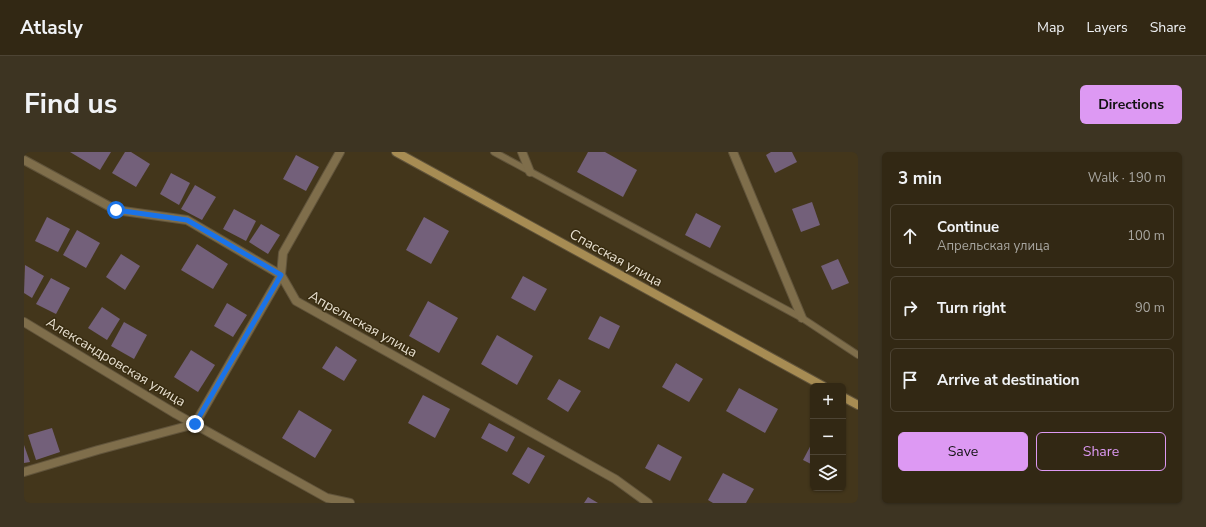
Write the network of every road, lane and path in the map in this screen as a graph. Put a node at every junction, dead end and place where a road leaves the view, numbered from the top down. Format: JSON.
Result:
{"nodes":[{"id":1,"x":340,"y":152,"type":"edge"},
{"id":2,"x":396,"y":152,"type":"edge"},
{"id":3,"x":494,"y":152,"type":"edge"},
{"id":4,"x":522,"y":152,"type":"edge"},
{"id":5,"x":734,"y":152,"type":"edge"},
{"id":6,"x":24,"y":160,"type":"edge"},
{"id":7,"x":530,"y":172,"type":"junction"},
{"id":8,"x":281,"y":275,"type":"junction"},
{"id":9,"x":802,"y":318,"type":"junction"},
{"id":10,"x":24,"y":322,"type":"edge"},
{"id":11,"x":858,"y":355,"type":"edge"},
{"id":12,"x":818,"y":383,"type":"edge"},
{"id":13,"x":846,"y":399,"type":"edge"},
{"id":14,"x":858,"y":405,"type":"edge"},
{"id":15,"x":195,"y":424,"type":"junction"},
{"id":16,"x":24,"y":472,"type":"edge"},
{"id":17,"x":350,"y":503,"type":"edge"},
{"id":18,"x":648,"y":503,"type":"edge"}],
"edges":[{"from":1,"to":8,"type":"street"},
{"from":2,"to":12,"type":"street","name":"Спасская улица"},
{"from":3,"to":7,"type":"lane"},
{"from":4,"to":7,"type":"street"},
{"from":5,"to":9,"type":"street"},
{"from":6,"to":8,"type":"street","name":"Апрельская улица"},
{"from":7,"to":9,"type":"lane"},
{"from":8,"to":15,"type":"street"},
{"from":8,"to":18,"type":"street","name":"Апрельская улица"},
{"from":9,"to":11,"type":"lane"},
{"from":10,"to":15,"type":"street","name":"Александровская улица"},
{"from":13,"to":14,"type":"street"},
{"from":15,"to":16,"type":"street","name":"Александровская улица"},
{"from":15,"to":17,"type":"street","name":"Александровская улица"}]}
